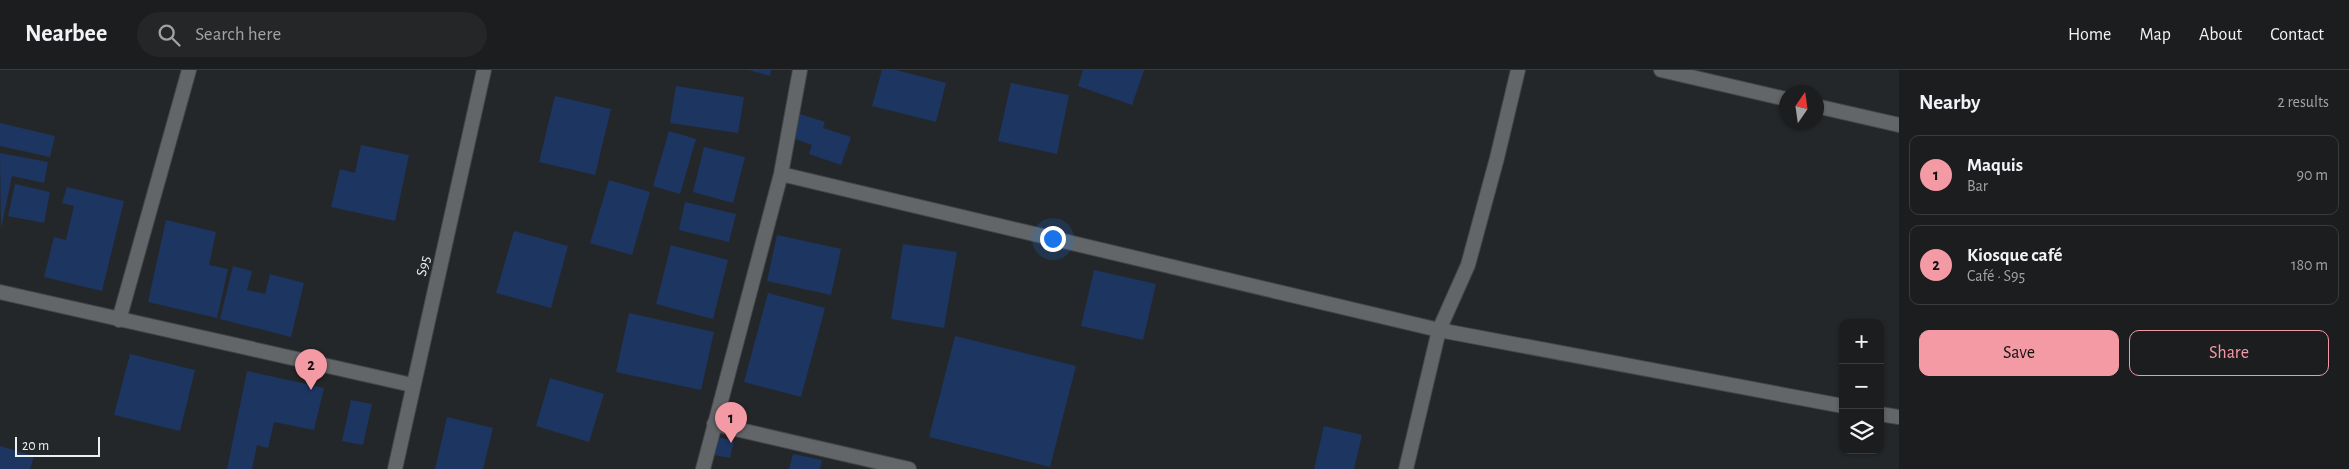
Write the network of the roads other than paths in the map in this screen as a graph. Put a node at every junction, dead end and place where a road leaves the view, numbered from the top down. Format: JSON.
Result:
{"nodes":[{"id":1,"x":189,"y":70,"type":"edge"},
{"id":2,"x":484,"y":70,"type":"edge"},
{"id":3,"x":800,"y":70,"type":"edge"},
{"id":4,"x":1518,"y":70,"type":"edge"},
{"id":5,"x":1661,"y":70,"type":"edge"},
{"id":6,"x":1779,"y":97,"type":"edge"},
{"id":7,"x":1824,"y":108,"type":"edge"},
{"id":8,"x":1899,"y":125,"type":"edge"},
{"id":9,"x":781,"y":174,"type":"junction"},
{"id":10,"x":0,"y":292,"type":"edge"},
{"id":11,"x":119,"y":320,"type":"junction"},
{"id":12,"x":1439,"y":330,"type":"junction"},
{"id":13,"x":412,"y":385,"type":"junction"},
{"id":14,"x":1839,"y":405,"type":"edge"},
{"id":15,"x":1884,"y":415,"type":"edge"},
{"id":16,"x":1899,"y":417,"type":"edge"},
{"id":17,"x":714,"y":424,"type":"junction"},
{"id":18,"x":395,"y":469,"type":"edge"},
{"id":19,"x":703,"y":469,"type":"edge"},
{"id":20,"x":910,"y":469,"type":"edge"},
{"id":21,"x":1406,"y":469,"type":"edge"}],
"edges":[{"from":1,"to":11,"type":"street"},
{"from":2,"to":13,"type":"street","name":"S95"},
{"from":3,"to":9,"type":"street"},
{"from":4,"to":12,"type":"street"},
{"from":5,"to":6,"type":"street"},
{"from":7,"to":8,"type":"street"},
{"from":9,"to":12,"type":"street"},
{"from":9,"to":17,"type":"street"},
{"from":10,"to":11,"type":"street"},
{"from":11,"to":13,"type":"street"},
{"from":12,"to":14,"type":"street"},
{"from":12,"to":21,"type":"street"},
{"from":13,"to":18,"type":"street","name":"S95"},
{"from":15,"to":16,"type":"street"},
{"from":17,"to":19,"type":"street"},
{"from":17,"to":20,"type":"street"}]}
